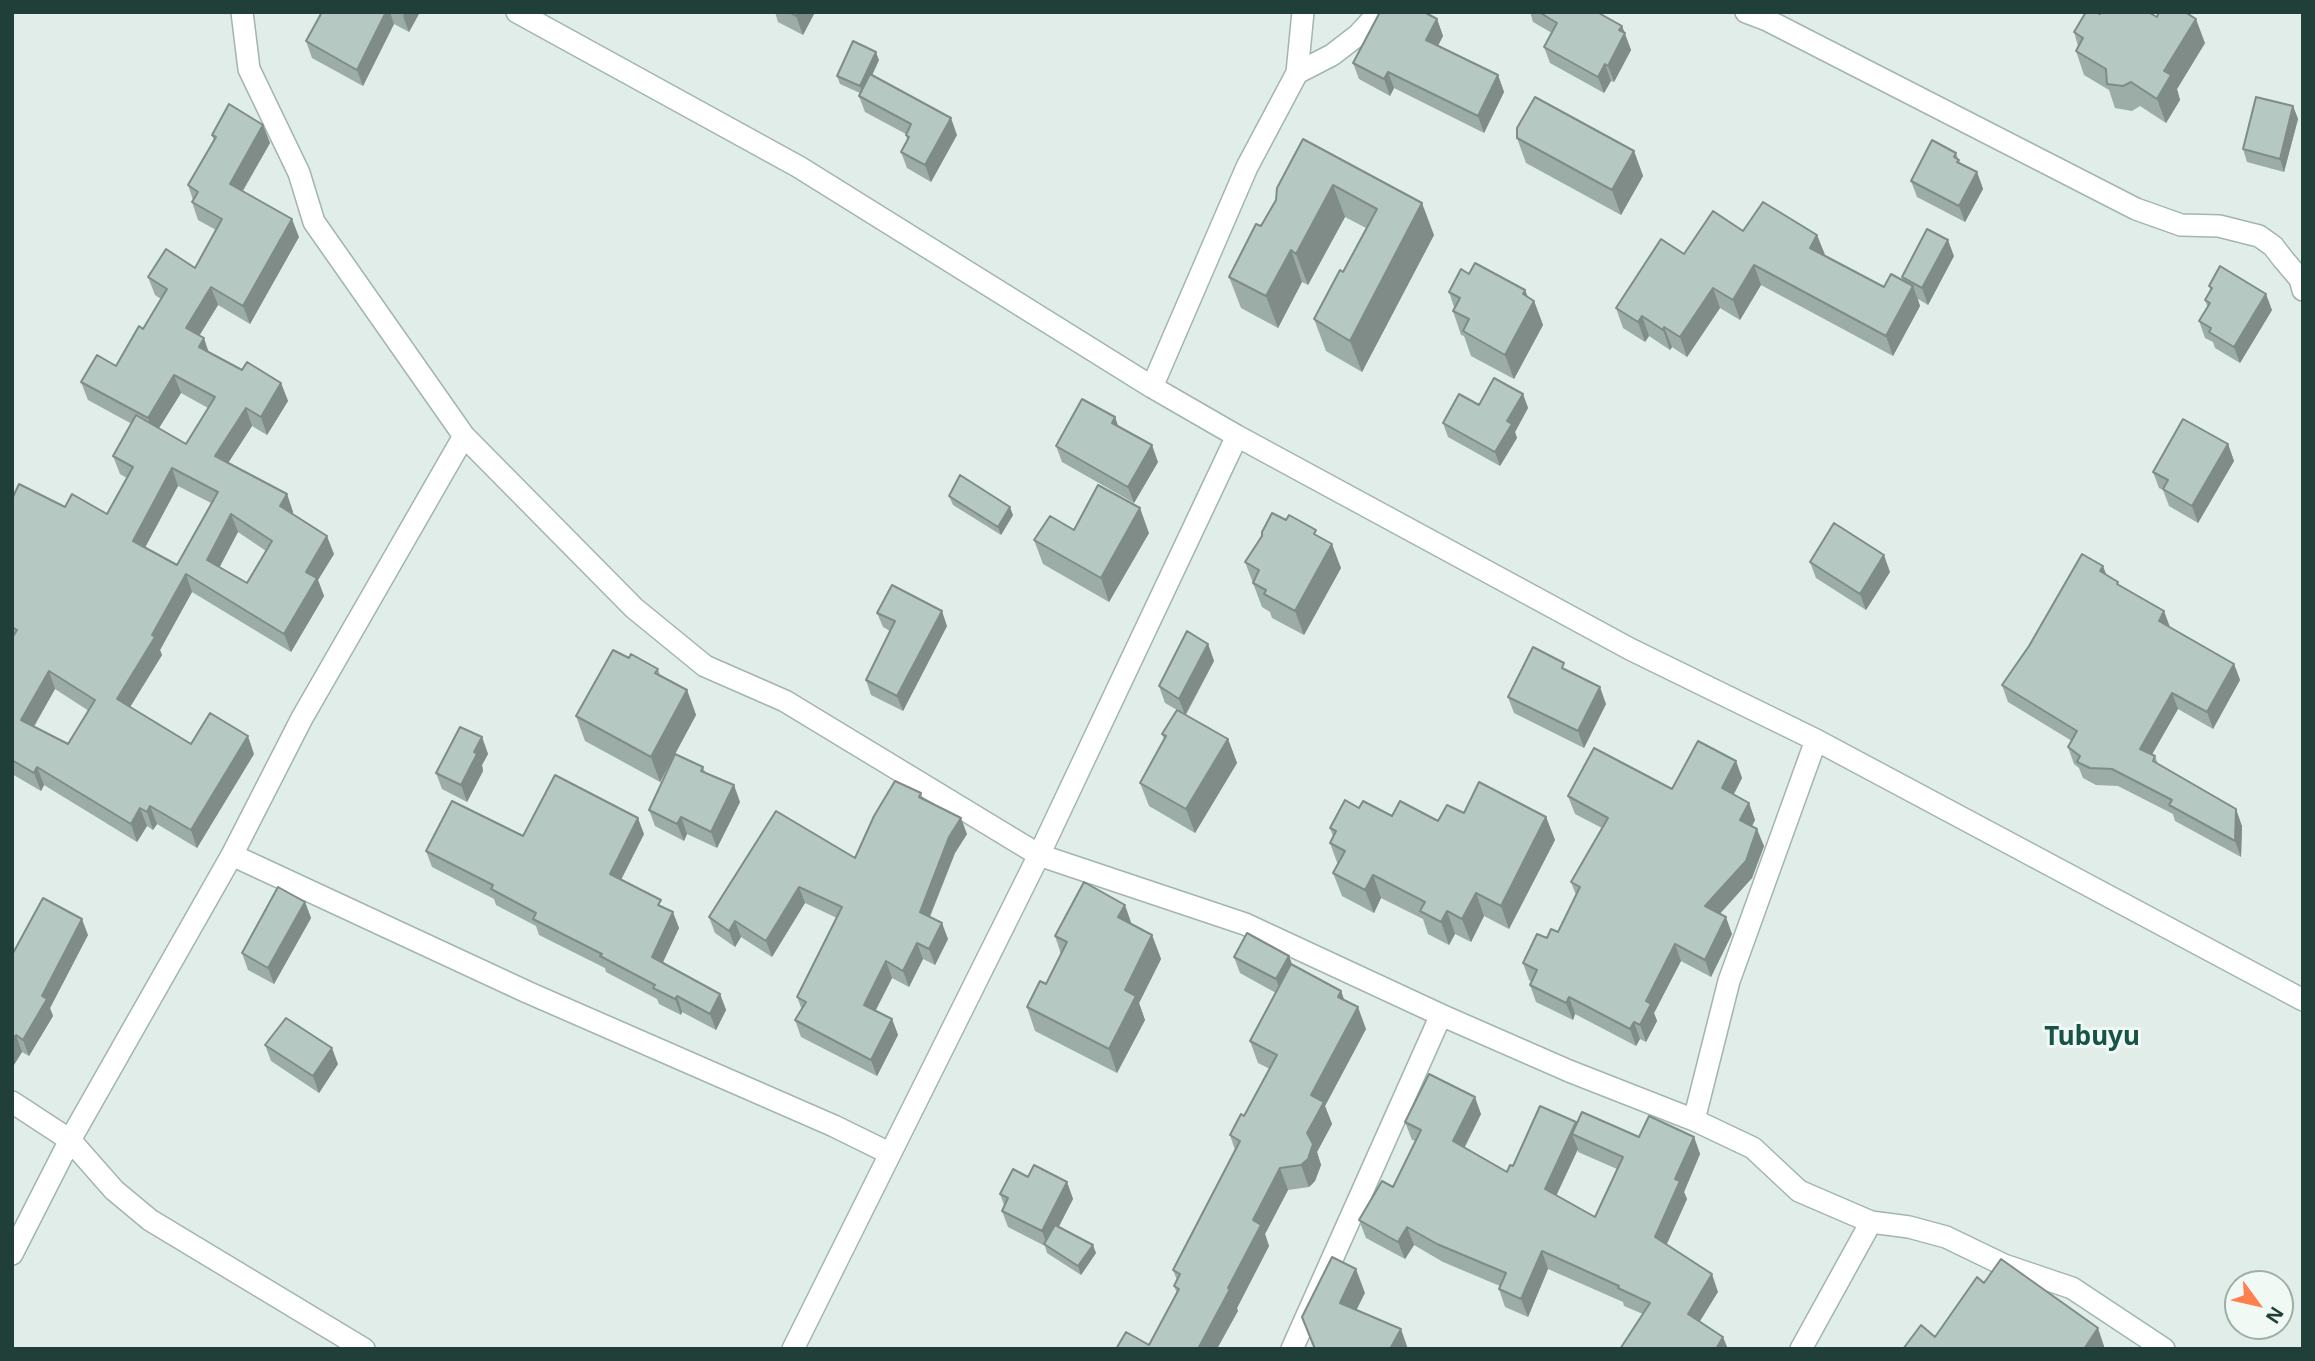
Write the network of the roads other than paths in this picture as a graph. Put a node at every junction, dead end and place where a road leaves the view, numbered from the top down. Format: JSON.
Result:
{"nodes":[{"id":1,"x":242,"y":12,"type":"edge"},
{"id":2,"x":517,"y":12,"type":"edge"},
{"id":3,"x":1303,"y":12,"type":"edge"},
{"id":4,"x":1379,"y":12,"type":"edge"},
{"id":5,"x":1746,"y":12,"type":"edge"},
{"id":6,"x":1762,"y":16,"type":"edge"},
{"id":7,"x":1297,"y":72,"type":"junction"},
{"id":8,"x":2303,"y":290,"type":"edge"},
{"id":9,"x":1152,"y":387,"type":"junction"},
{"id":10,"x":464,"y":436,"type":"junction"},
{"id":11,"x":1237,"y":436,"type":"junction"},
{"id":12,"x":1816,"y":740,"type":"junction"},
{"id":13,"x":232,"y":855,"type":"junction"},
{"id":14,"x":1039,"y":855,"type":"junction"},
{"id":15,"x":2303,"y":1000,"type":"edge"},
{"id":16,"x":1441,"y":1015,"type":"junction"},
{"id":17,"x":12,"y":1102,"type":"edge"},
{"id":18,"x":1695,"y":1120,"type":"junction"},
{"id":19,"x":69,"y":1140,"type":"junction"},
{"id":20,"x":889,"y":1153,"type":"junction"},
{"id":21,"x":1871,"y":1222,"type":"junction"},
{"id":22,"x":12,"y":1254,"type":"edge"},
{"id":23,"x":364,"y":1349,"type":"edge"},
{"id":24,"x":793,"y":1349,"type":"edge"},
{"id":25,"x":1292,"y":1349,"type":"edge"},
{"id":26,"x":1801,"y":1349,"type":"edge"},
{"id":27,"x":2164,"y":1349,"type":"edge"}],
"edges":[{"from":1,"to":10,"type":"street"},
{"from":2,"to":9,"type":"street"},
{"from":3,"to":7,"type":"street"},
{"from":4,"to":7,"type":"street"},
{"from":5,"to":6,"type":"street"},
{"from":6,"to":8,"type":"street"},
{"from":7,"to":9,"type":"street"},
{"from":9,"to":11,"type":"street"},
{"from":10,"to":13,"type":"street"},
{"from":10,"to":14,"type":"street"},
{"from":11,"to":12,"type":"street"},
{"from":11,"to":14,"type":"street"},
{"from":12,"to":15,"type":"street"},
{"from":12,"to":18,"type":"street"},
{"from":13,"to":19,"type":"street"},
{"from":13,"to":20,"type":"street"},
{"from":14,"to":16,"type":"street"},
{"from":14,"to":20,"type":"street"},
{"from":16,"to":18,"type":"street"},
{"from":16,"to":25,"type":"street"},
{"from":17,"to":19,"type":"street"},
{"from":18,"to":21,"type":"street"},
{"from":19,"to":22,"type":"street"},
{"from":19,"to":23,"type":"street"},
{"from":20,"to":24,"type":"street"},
{"from":21,"to":26,"type":"street"},
{"from":21,"to":27,"type":"street"}]}
